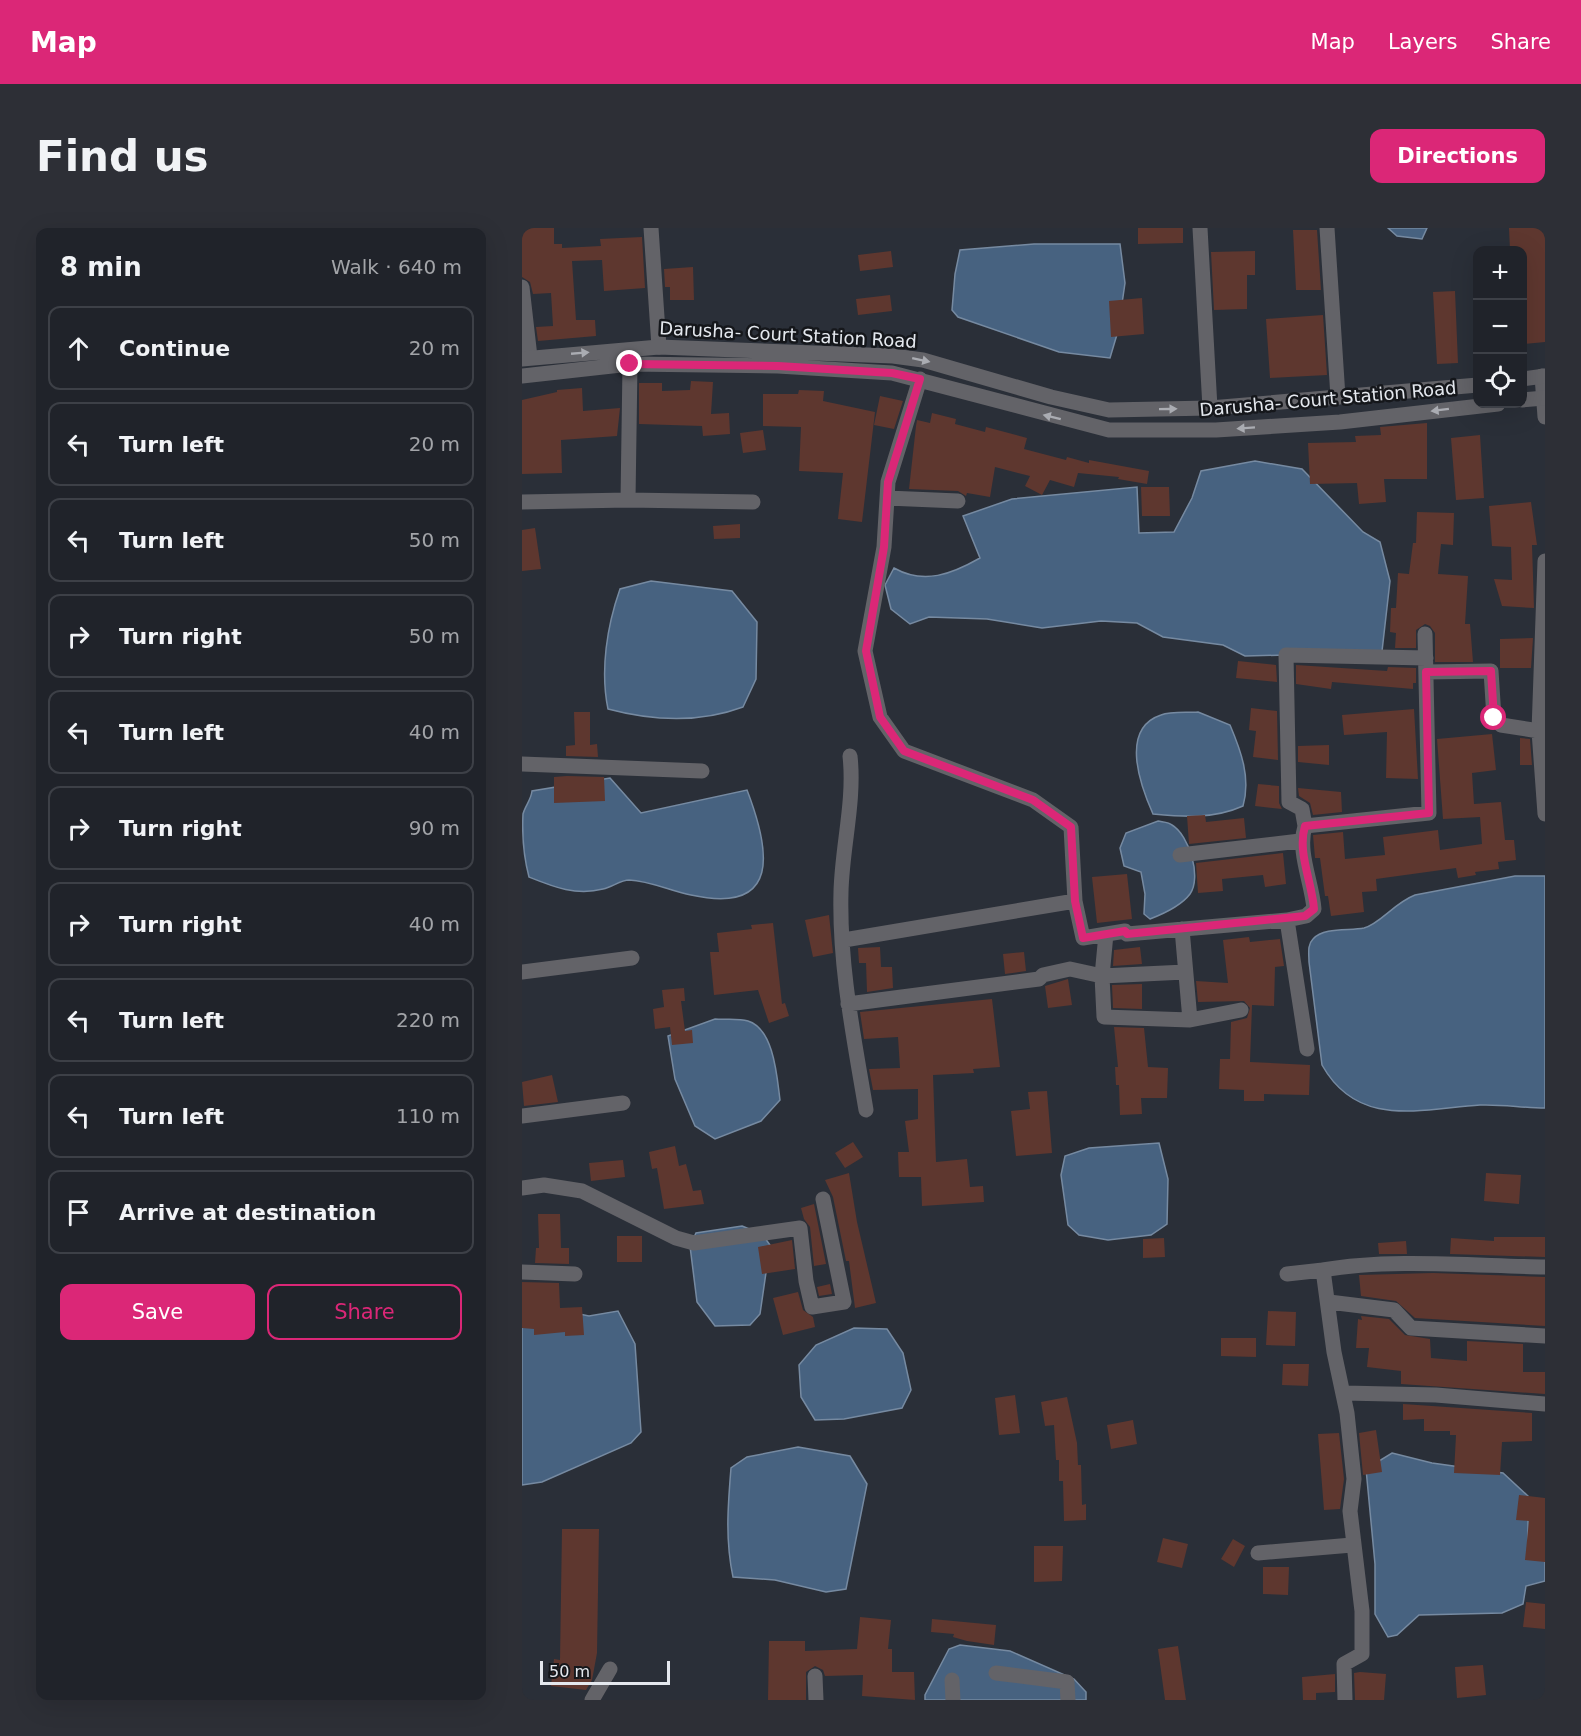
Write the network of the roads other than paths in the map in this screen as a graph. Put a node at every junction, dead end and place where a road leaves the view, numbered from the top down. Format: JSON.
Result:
{"nodes":[{"id":1,"x":651,"y":228,"type":"edge"},
{"id":2,"x":1200,"y":228,"type":"edge"},
{"id":3,"x":1327,"y":228,"type":"edge"},
{"id":4,"x":522,"y":287,"type":"edge"},
{"id":5,"x":659,"y":347,"type":"junction"},
{"id":6,"x":526,"y":358,"type":"edge"},
{"id":7,"x":630,"y":364,"type":"junction"},
{"id":8,"x":522,"y":376,"type":"edge"},
{"id":9,"x":1544,"y":376,"type":"edge"},
{"id":10,"x":1527,"y":378,"type":"edge"},
{"id":11,"x":920,"y":379,"type":"junction"},
{"id":12,"x":1473,"y":385,"type":"edge"},
{"id":13,"x":1338,"y":397,"type":"junction"},
{"id":14,"x":1544,"y":398,"type":"edge"},
{"id":15,"x":1527,"y":400,"type":"edge"},
{"id":16,"x":1473,"y":407,"type":"edge"},
{"id":17,"x":1210,"y":408,"type":"junction"},
{"id":18,"x":1545,"y":417,"type":"edge"},
{"id":19,"x":887,"y":498,"type":"junction"},
{"id":20,"x":628,"y":500,"type":"junction"},
{"id":21,"x":958,"y":501,"type":"dead end"},
{"id":22,"x":522,"y":502,"type":"edge"},
{"id":23,"x":753,"y":502,"type":"dead end"},
{"id":24,"x":1545,"y":561,"type":"edge"},
{"id":25,"x":1425,"y":634,"type":"dead end"},
{"id":26,"x":1426,"y":665,"type":"junction"},
{"id":27,"x":1542,"y":731,"type":"edge"},
{"id":28,"x":850,"y":756,"type":"dead end"},
{"id":29,"x":522,"y":764,"type":"edge"},
{"id":30,"x":702,"y":771,"type":"dead end"},
{"id":31,"x":1545,"y":814,"type":"edge"},
{"id":32,"x":1545,"y":829,"type":"edge"},
{"id":33,"x":1303,"y":833,"type":"junction"},
{"id":34,"x":1180,"y":855,"type":"dead end"},
{"id":35,"x":1075,"y":901,"type":"junction"},
{"id":36,"x":1287,"y":920,"type":"junction"},
{"id":37,"x":1182,"y":929,"type":"junction"},
{"id":38,"x":1106,"y":934,"type":"junction"},
{"id":39,"x":844,"y":940,"type":"junction"},
{"id":40,"x":632,"y":958,"type":"dead end"},
{"id":41,"x":522,"y":972,"type":"edge"},
{"id":42,"x":1185,"y":972,"type":"junction"},
{"id":43,"x":1102,"y":976,"type":"junction"},
{"id":44,"x":848,"y":1004,"type":"junction"},
{"id":45,"x":1241,"y":1010,"type":"dead end"},
{"id":46,"x":1190,"y":1020,"type":"junction"},
{"id":47,"x":1307,"y":1049,"type":"dead end"},
{"id":48,"x":623,"y":1103,"type":"dead end"},
{"id":49,"x":866,"y":1110,"type":"dead end"},
{"id":50,"x":522,"y":1116,"type":"edge"},
{"id":51,"x":522,"y":1188,"type":"edge"},
{"id":52,"x":823,"y":1199,"type":"dead end"},
{"id":53,"x":1545,"y":1267,"type":"edge"},
{"id":54,"x":1323,"y":1270,"type":"junction"},
{"id":55,"x":522,"y":1272,"type":"edge"},
{"id":56,"x":575,"y":1274,"type":"dead end"},
{"id":57,"x":1287,"y":1274,"type":"dead end"},
{"id":58,"x":1329,"y":1302,"type":"junction"},
{"id":59,"x":1545,"y":1336,"type":"edge"},
{"id":60,"x":1344,"y":1393,"type":"junction"},
{"id":61,"x":1545,"y":1404,"type":"edge"},
{"id":62,"x":1352,"y":1545,"type":"junction"},
{"id":63,"x":1258,"y":1553,"type":"dead end"},
{"id":64,"x":610,"y":1669,"type":"dead end"},
{"id":65,"x":996,"y":1673,"type":"dead end"},
{"id":66,"x":815,"y":1676,"type":"dead end"},
{"id":67,"x":952,"y":1680,"type":"dead end"},
{"id":68,"x":592,"y":1700,"type":"edge"},
{"id":69,"x":816,"y":1700,"type":"edge"},
{"id":70,"x":953,"y":1700,"type":"edge"},
{"id":71,"x":1068,"y":1700,"type":"edge"},
{"id":72,"x":1345,"y":1700,"type":"edge"}],
"edges":[{"from":1,"to":5,"type":"street"},
{"from":2,"to":17,"type":"street"},
{"from":3,"to":13,"type":"street"},
{"from":4,"to":6,"type":"street"},
{"from":6,"to":5,"type":"street","name":"Darusha- Court Station Road","one_way":true},
{"from":5,"to":17,"type":"street","name":"Darusha- Court Station Road","one_way":true},
{"from":7,"to":8,"type":"street","name":"Darusha- Court Station Road"},
{"from":7,"to":11,"type":"street","name":"Darusha- Court Station Road"},
{"from":7,"to":20,"type":"street"},
{"from":9,"to":10,"type":"street"},
{"from":9,"to":14,"type":"street"},
{"from":16,"to":11,"type":"street","name":"Darusha- Court Station Road","one_way":true},
{"from":11,"to":19,"type":"street"},
{"from":12,"to":13,"type":"street","name":"Darusha- Court Station Road"},
{"from":13,"to":17,"type":"street","name":"Darusha- Court Station Road"},
{"from":14,"to":15,"type":"street"},
{"from":14,"to":18,"type":"street"},
{"from":19,"to":21,"type":"street"},
{"from":19,"to":35,"type":"street"},
{"from":20,"to":22,"type":"street"},
{"from":20,"to":23,"type":"street"},
{"from":24,"to":27,"type":"street"},
{"from":25,"to":26,"type":"street"},
{"from":26,"to":27,"type":"street"},
{"from":26,"to":33,"type":"street"},
{"from":26,"to":33,"type":"street"},
{"from":27,"to":31,"type":"street"},
{"from":28,"to":39,"type":"street"},
{"from":29,"to":30,"type":"street"},
{"from":31,"to":32,"type":"street"},
{"from":33,"to":34,"type":"street"},
{"from":33,"to":36,"type":"street"},
{"from":35,"to":38,"type":"street"},
{"from":35,"to":39,"type":"street"},
{"from":36,"to":37,"type":"street"},
{"from":36,"to":47,"type":"street"},
{"from":37,"to":38,"type":"street"},
{"from":37,"to":42,"type":"street"},
{"from":38,"to":43,"type":"street"},
{"from":39,"to":44,"type":"street"},
{"from":40,"to":41,"type":"street"},
{"from":42,"to":43,"type":"street"},
{"from":42,"to":46,"type":"street"},
{"from":43,"to":44,"type":"street"},
{"from":43,"to":46,"type":"street"},
{"from":44,"to":49,"type":"street"},
{"from":45,"to":46,"type":"street"},
{"from":48,"to":50,"type":"street"},
{"from":51,"to":52,"type":"street"},
{"from":53,"to":54,"type":"street"},
{"from":54,"to":57,"type":"street"},
{"from":54,"to":58,"type":"street"},
{"from":55,"to":56,"type":"street"},
{"from":58,"to":59,"type":"street"},
{"from":58,"to":60,"type":"street"},
{"from":60,"to":61,"type":"street"},
{"from":60,"to":62,"type":"street"},
{"from":62,"to":63,"type":"street"},
{"from":62,"to":72,"type":"street"},
{"from":64,"to":68,"type":"street"},
{"from":65,"to":71,"type":"street"},
{"from":66,"to":69,"type":"street"},
{"from":67,"to":70,"type":"street"}]}
